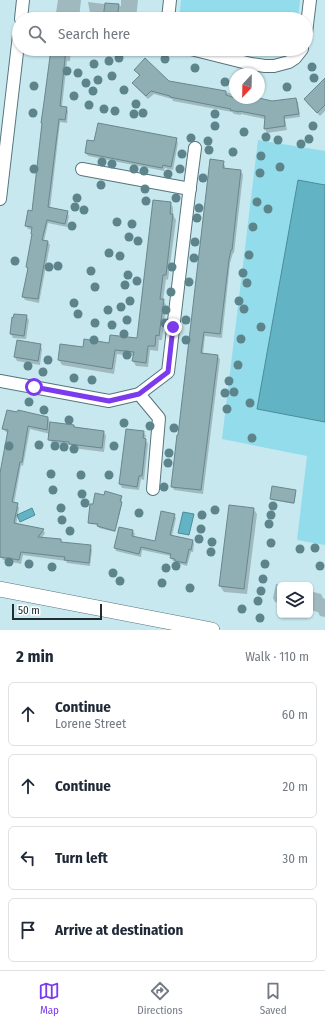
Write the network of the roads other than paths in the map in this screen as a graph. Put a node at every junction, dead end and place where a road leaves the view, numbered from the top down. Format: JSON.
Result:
{"nodes":[{"id":1,"x":23,"y":0,"type":"edge"},
{"id":2,"x":170,"y":0,"type":"edge"},
{"id":3,"x":310,"y":0,"type":"edge"},
{"id":4,"x":22,"y":12,"type":"edge"},
{"id":5,"x":169,"y":12,"type":"edge"},
{"id":6,"x":309,"y":12,"type":"edge"},
{"id":7,"x":17,"y":56,"type":"edge"},
{"id":8,"x":219,"y":56,"type":"edge"},
{"id":9,"x":297,"y":56,"type":"edge"},
{"id":10,"x":195,"y":148,"type":"dead end"},
{"id":11,"x":82,"y":169,"type":"dead end"},
{"id":12,"x":190,"y":189,"type":"junction"},
{"id":13,"x":0,"y":199,"type":"edge"},
{"id":14,"x":0,"y":381,"type":"edge"},
{"id":15,"x":139,"y":394,"type":"junction"},
{"id":16,"x":152,"y":489,"type":"dead end"},
{"id":17,"x":0,"y":589,"type":"edge"},
{"id":18,"x":212,"y":630,"type":"edge"}],
"edges":[{"from":1,"to":4,"type":"street"},
{"from":2,"to":5,"type":"street"},
{"from":3,"to":6,"type":"street"},
{"from":7,"to":13,"type":"street"},
{"from":8,"to":9,"type":"street"},
{"from":10,"to":12,"type":"street"},
{"from":11,"to":12,"type":"street"},
{"from":12,"to":15,"type":"street"},
{"from":14,"to":15,"type":"street"},
{"from":15,"to":16,"type":"street"},
{"from":17,"to":18,"type":"main road"}]}
